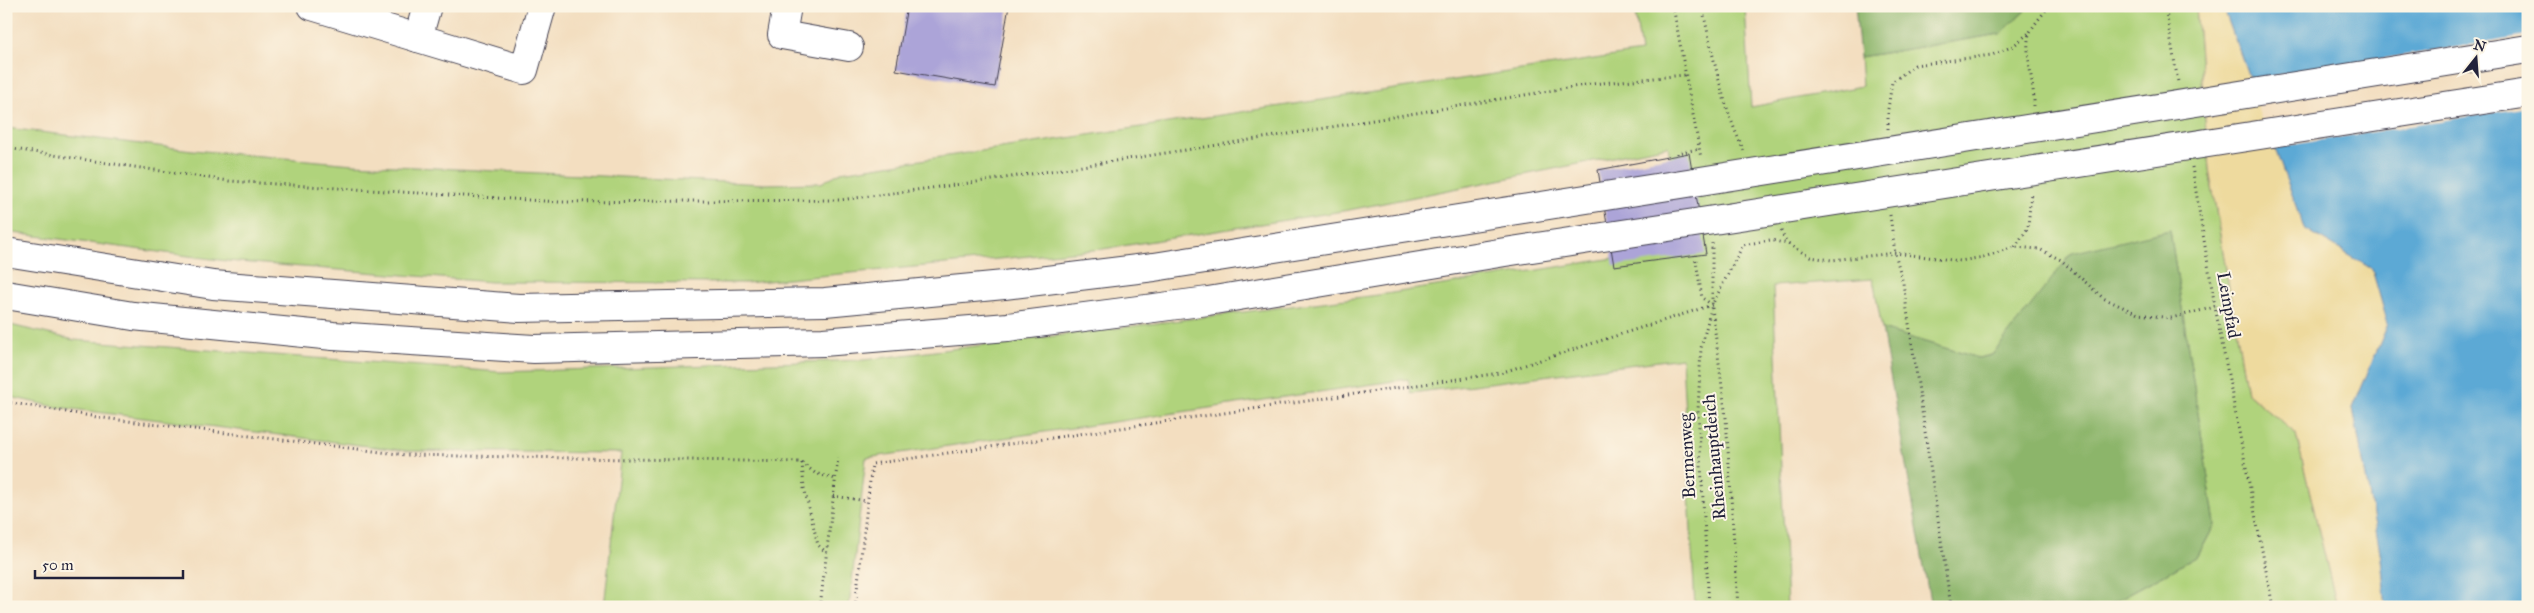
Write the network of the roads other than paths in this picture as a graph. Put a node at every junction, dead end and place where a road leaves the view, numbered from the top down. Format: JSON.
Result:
{"nodes":[{"id":1,"x":312,"y":6,"type":"edge"},
{"id":2,"x":427,"y":6,"type":"edge"},
{"id":3,"x":542,"y":6,"type":"edge"},
{"id":4,"x":787,"y":6,"type":"edge"},
{"id":5,"x":418,"y":38,"type":"junction"},
{"id":6,"x":849,"y":48,"type":"dead end"},
{"id":7,"x":2528,"y":49,"type":"edge"},
{"id":8,"x":2528,"y":93,"type":"edge"},
{"id":9,"x":6,"y":252,"type":"edge"},
{"id":10,"x":6,"y":295,"type":"edge"}],
"edges":[{"from":1,"to":5,"type":"main road"},
{"from":2,"to":5,"type":"main road"},
{"from":3,"to":5,"type":"main road"},
{"from":4,"to":6,"type":"main road"},
{"from":7,"to":9,"type":"main road","bridge":true},
{"from":8,"to":10,"type":"main road","bridge":true}]}
